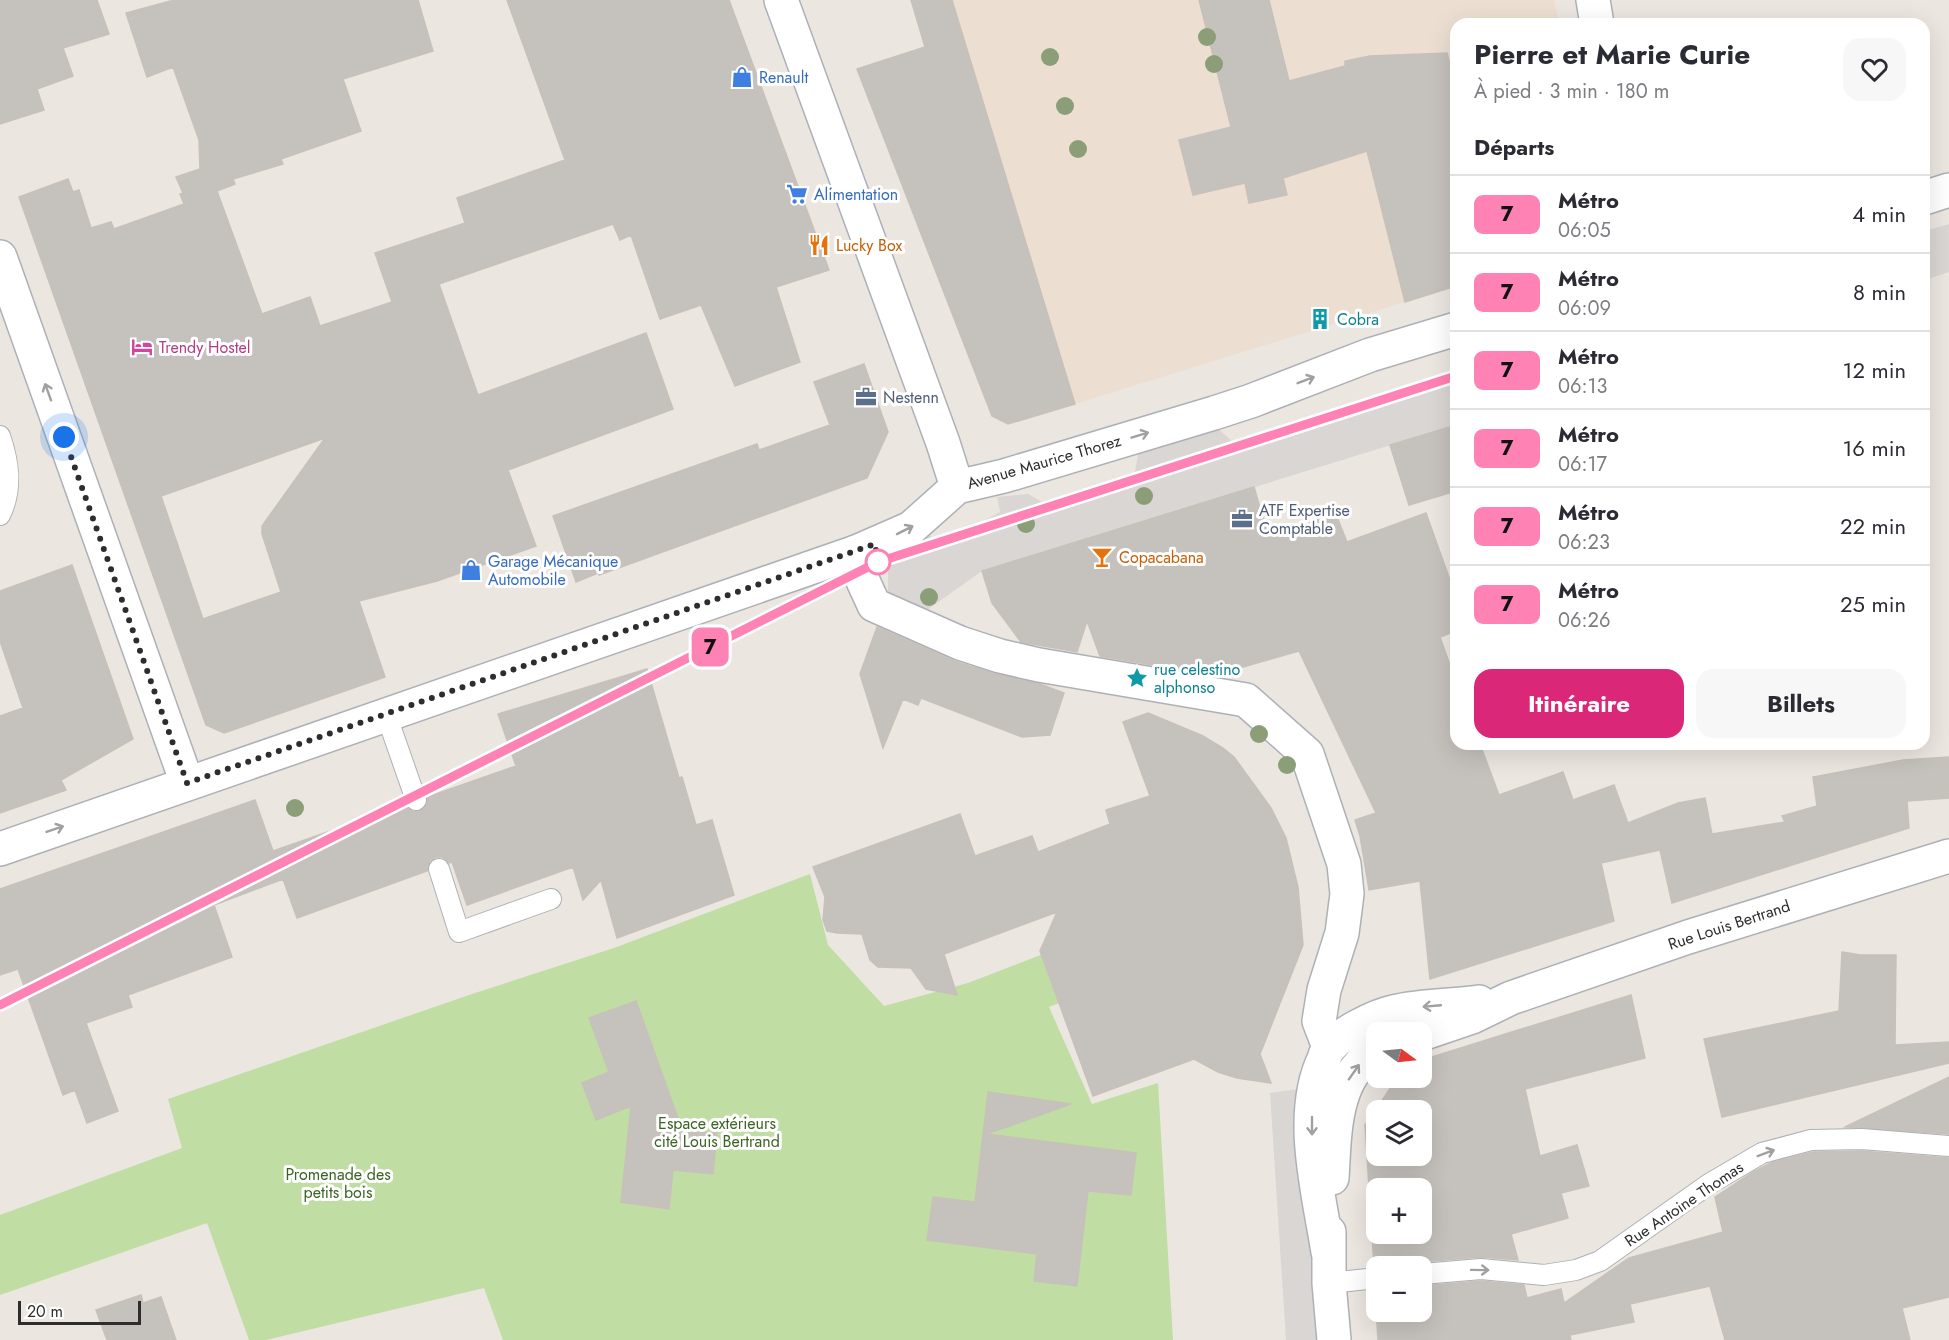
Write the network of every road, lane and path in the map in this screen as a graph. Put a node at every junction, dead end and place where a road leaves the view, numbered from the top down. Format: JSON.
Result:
{"nodes":[{"id":1,"x":782,"y":0,"type":"edge"},
{"id":2,"x":1593,"y":0,"type":"edge"},
{"id":3,"x":1597,"y":18,"type":"edge"},
{"id":4,"x":1949,"y":190,"type":"edge"},
{"id":5,"x":1930,"y":196,"type":"edge"},
{"id":6,"x":0,"y":257,"type":"edge"},
{"id":7,"x":1450,"y":331,"type":"edge"},
{"id":8,"x":0,"y":436,"type":"edge"},
{"id":9,"x":957,"y":487,"type":"junction"},
{"id":10,"x":0,"y":515,"type":"edge"},
{"id":11,"x":856,"y":552,"type":"junction"},
{"id":12,"x":386,"y":714,"type":"junction"},
{"id":13,"x":187,"y":783,"type":"junction"},
{"id":14,"x":416,"y":800,"type":"dead end"},
{"id":15,"x":0,"y":849,"type":"edge"},
{"id":16,"x":1949,"y":856,"type":"edge"},
{"id":17,"x":439,"y":869,"type":"dead end"},
{"id":18,"x":551,"y":899,"type":"dead end"},
{"id":19,"x":1511,"y":998,"type":"junction"},
{"id":20,"x":1432,"y":1031,"type":"edge"},
{"id":21,"x":1329,"y":1047,"type":"junction"},
{"id":22,"x":1366,"y":1057,"type":"edge"},
{"id":23,"x":1949,"y":1146,"type":"edge"},
{"id":24,"x":1328,"y":1268,"type":"junction"},
{"id":25,"x":1432,"y":1273,"type":"edge"},
{"id":26,"x":1366,"y":1276,"type":"edge"},
{"id":27,"x":1334,"y":1340,"type":"edge"}],
"edges":[{"from":1,"to":9,"type":"main road"},
{"from":2,"to":3,"type":"main road"},
{"from":4,"to":5,"type":"main road"},
{"from":13,"to":6,"type":"main road","one_way":true},
{"from":9,"to":7,"type":"main road","name":"Avenue Maurice Thorez","one_way":true},
{"from":8,"to":10,"type":"lane"},
{"from":11,"to":9,"type":"main road","name":"Avenue Maurice Thorez","one_way":true},
{"from":11,"to":12,"type":"main road","name":"Avenue Maurice Thorez"},
{"from":11,"to":21,"type":"main road"},
{"from":12,"to":13,"type":"main road","name":"Avenue Maurice Thorez"},
{"from":12,"to":14,"type":"lane"},
{"from":15,"to":13,"type":"main road","name":"Avenue Maurice Thorez","one_way":true},
{"from":16,"to":19,"type":"main road","name":"Rue Louis Bertrand"},
{"from":17,"to":18,"type":"lane"},
{"from":19,"to":20,"type":"main road","name":"Rue Louis Bertrand"},
{"from":19,"to":21,"type":"main road","name":"Rue Louis Bertrand","one_way":true},
{"from":21,"to":24,"type":"main road","one_way":true},
{"from":24,"to":22,"type":"main road","one_way":true},
{"from":25,"to":23,"type":"lane","name":"Rue Antoine Thomas","one_way":true},
{"from":24,"to":26,"type":"lane"},
{"from":24,"to":27,"type":"main road"}]}
